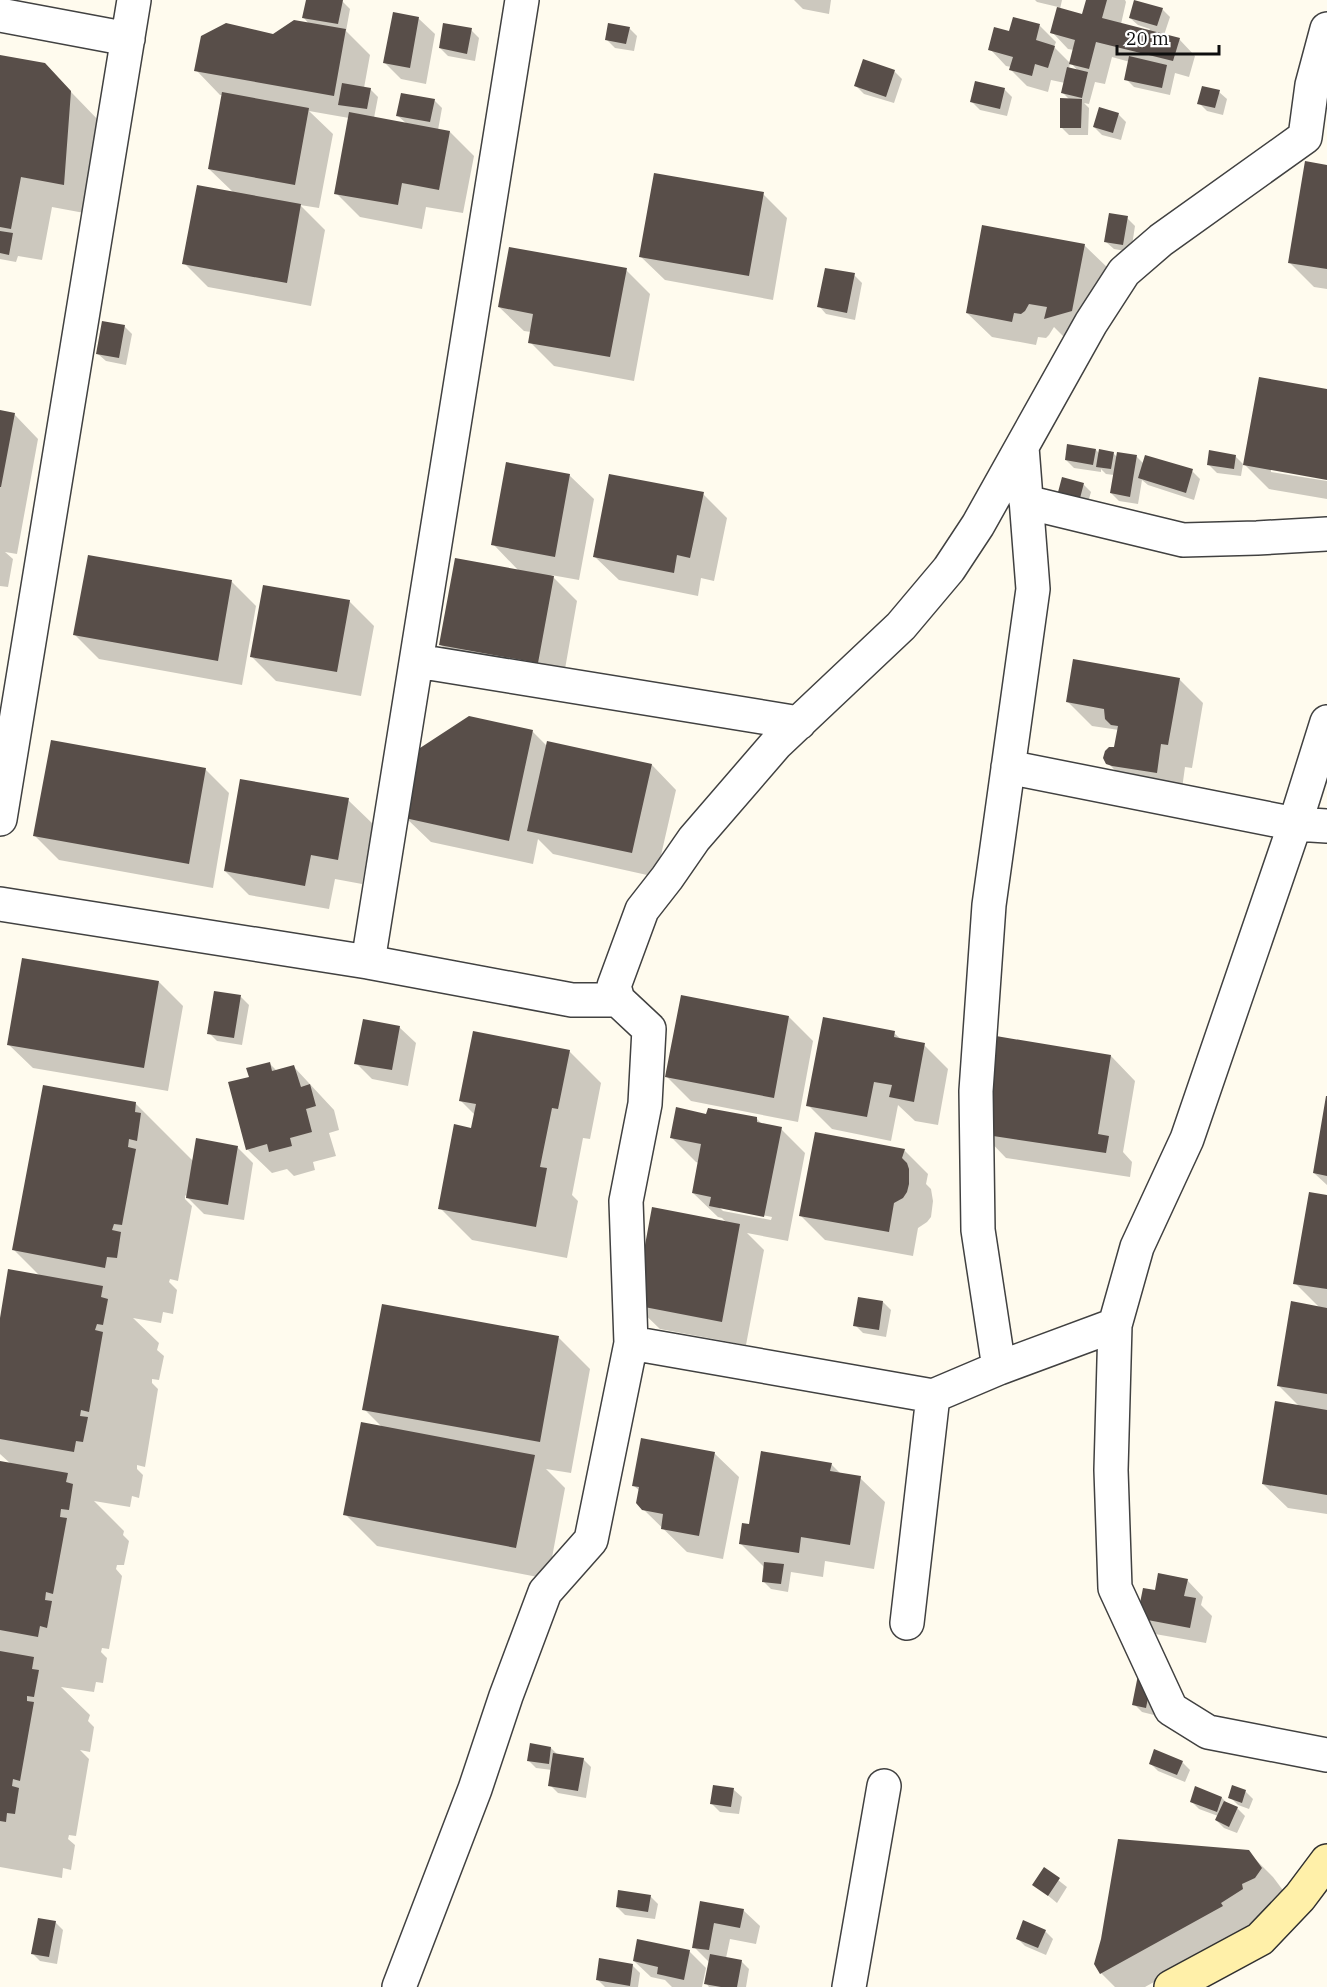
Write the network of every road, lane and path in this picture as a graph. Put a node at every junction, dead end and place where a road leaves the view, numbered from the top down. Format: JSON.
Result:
{"nodes":[{"id":1,"x":134,"y":0,"type":"edge"},
{"id":2,"x":514,"y":1,"type":"edge"},
{"id":3,"x":0,"y":15,"type":"edge"},
{"id":4,"x":1327,"y":29,"type":"edge"},
{"id":5,"x":128,"y":39,"type":"junction"},
{"id":6,"x":1319,"y":87,"type":"edge"},
{"id":7,"x":1022,"y":447,"type":"junction"},
{"id":8,"x":1026,"y":502,"type":"junction"},
{"id":9,"x":1327,"y":534,"type":"edge"},
{"id":10,"x":417,"y":661,"type":"junction"},
{"id":11,"x":1327,"y":722,"type":"edge"},
{"id":12,"x":799,"y":723,"type":"junction"},
{"id":13,"x":5,"y":754,"type":"edge"},
{"id":14,"x":1008,"y":767,"type":"junction"},
{"id":15,"x":0,"y":819,"type":"edge"},
{"id":16,"x":1311,"y":825,"type":"edge"},
{"id":17,"x":0,"y":904,"type":"edge"},
{"id":18,"x":368,"y":962,"type":"junction"},
{"id":19,"x":618,"y":1000,"type":"junction"},
{"id":20,"x":1115,"y":1325,"type":"junction"},
{"id":21,"x":631,"y":1343,"type":"junction"},
{"id":22,"x":999,"y":1368,"type":"junction"},
{"id":23,"x":933,"y":1396,"type":"junction"},
{"id":24,"x":907,"y":1623,"type":"dead end"},
{"id":25,"x":1327,"y":1755,"type":"edge"},
{"id":26,"x":884,"y":1786,"type":"dead end"},
{"id":27,"x":1327,"y":1861,"type":"edge"},
{"id":28,"x":399,"y":1987,"type":"edge"},
{"id":29,"x":849,"y":1987,"type":"edge"},
{"id":30,"x":1171,"y":1987,"type":"edge"}],
"edges":[{"from":1,"to":5,"type":"street"},
{"from":2,"to":10,"type":"street"},
{"from":3,"to":5,"type":"street"},
{"from":4,"to":6,"type":"street"},
{"from":5,"to":13,"type":"street"},
{"from":6,"to":7,"type":"street"},
{"from":7,"to":8,"type":"street"},
{"from":7,"to":12,"type":"street"},
{"from":8,"to":9,"type":"street"},
{"from":8,"to":14,"type":"street"},
{"from":10,"to":12,"type":"street"},
{"from":10,"to":18,"type":"street"},
{"from":11,"to":16,"type":"street"},
{"from":12,"to":19,"type":"street"},
{"from":13,"to":15,"type":"street"},
{"from":14,"to":16,"type":"street"},
{"from":14,"to":22,"type":"street"},
{"from":16,"to":20,"type":"street"},
{"from":17,"to":18,"type":"street"},
{"from":18,"to":19,"type":"street"},
{"from":19,"to":21,"type":"street"},
{"from":20,"to":22,"type":"street"},
{"from":20,"to":25,"type":"street"},
{"from":21,"to":23,"type":"street"},
{"from":21,"to":28,"type":"street"},
{"from":22,"to":23,"type":"street"},
{"from":23,"to":24,"type":"street"},
{"from":26,"to":29,"type":"street"},
{"from":27,"to":30,"type":"street"}]}
